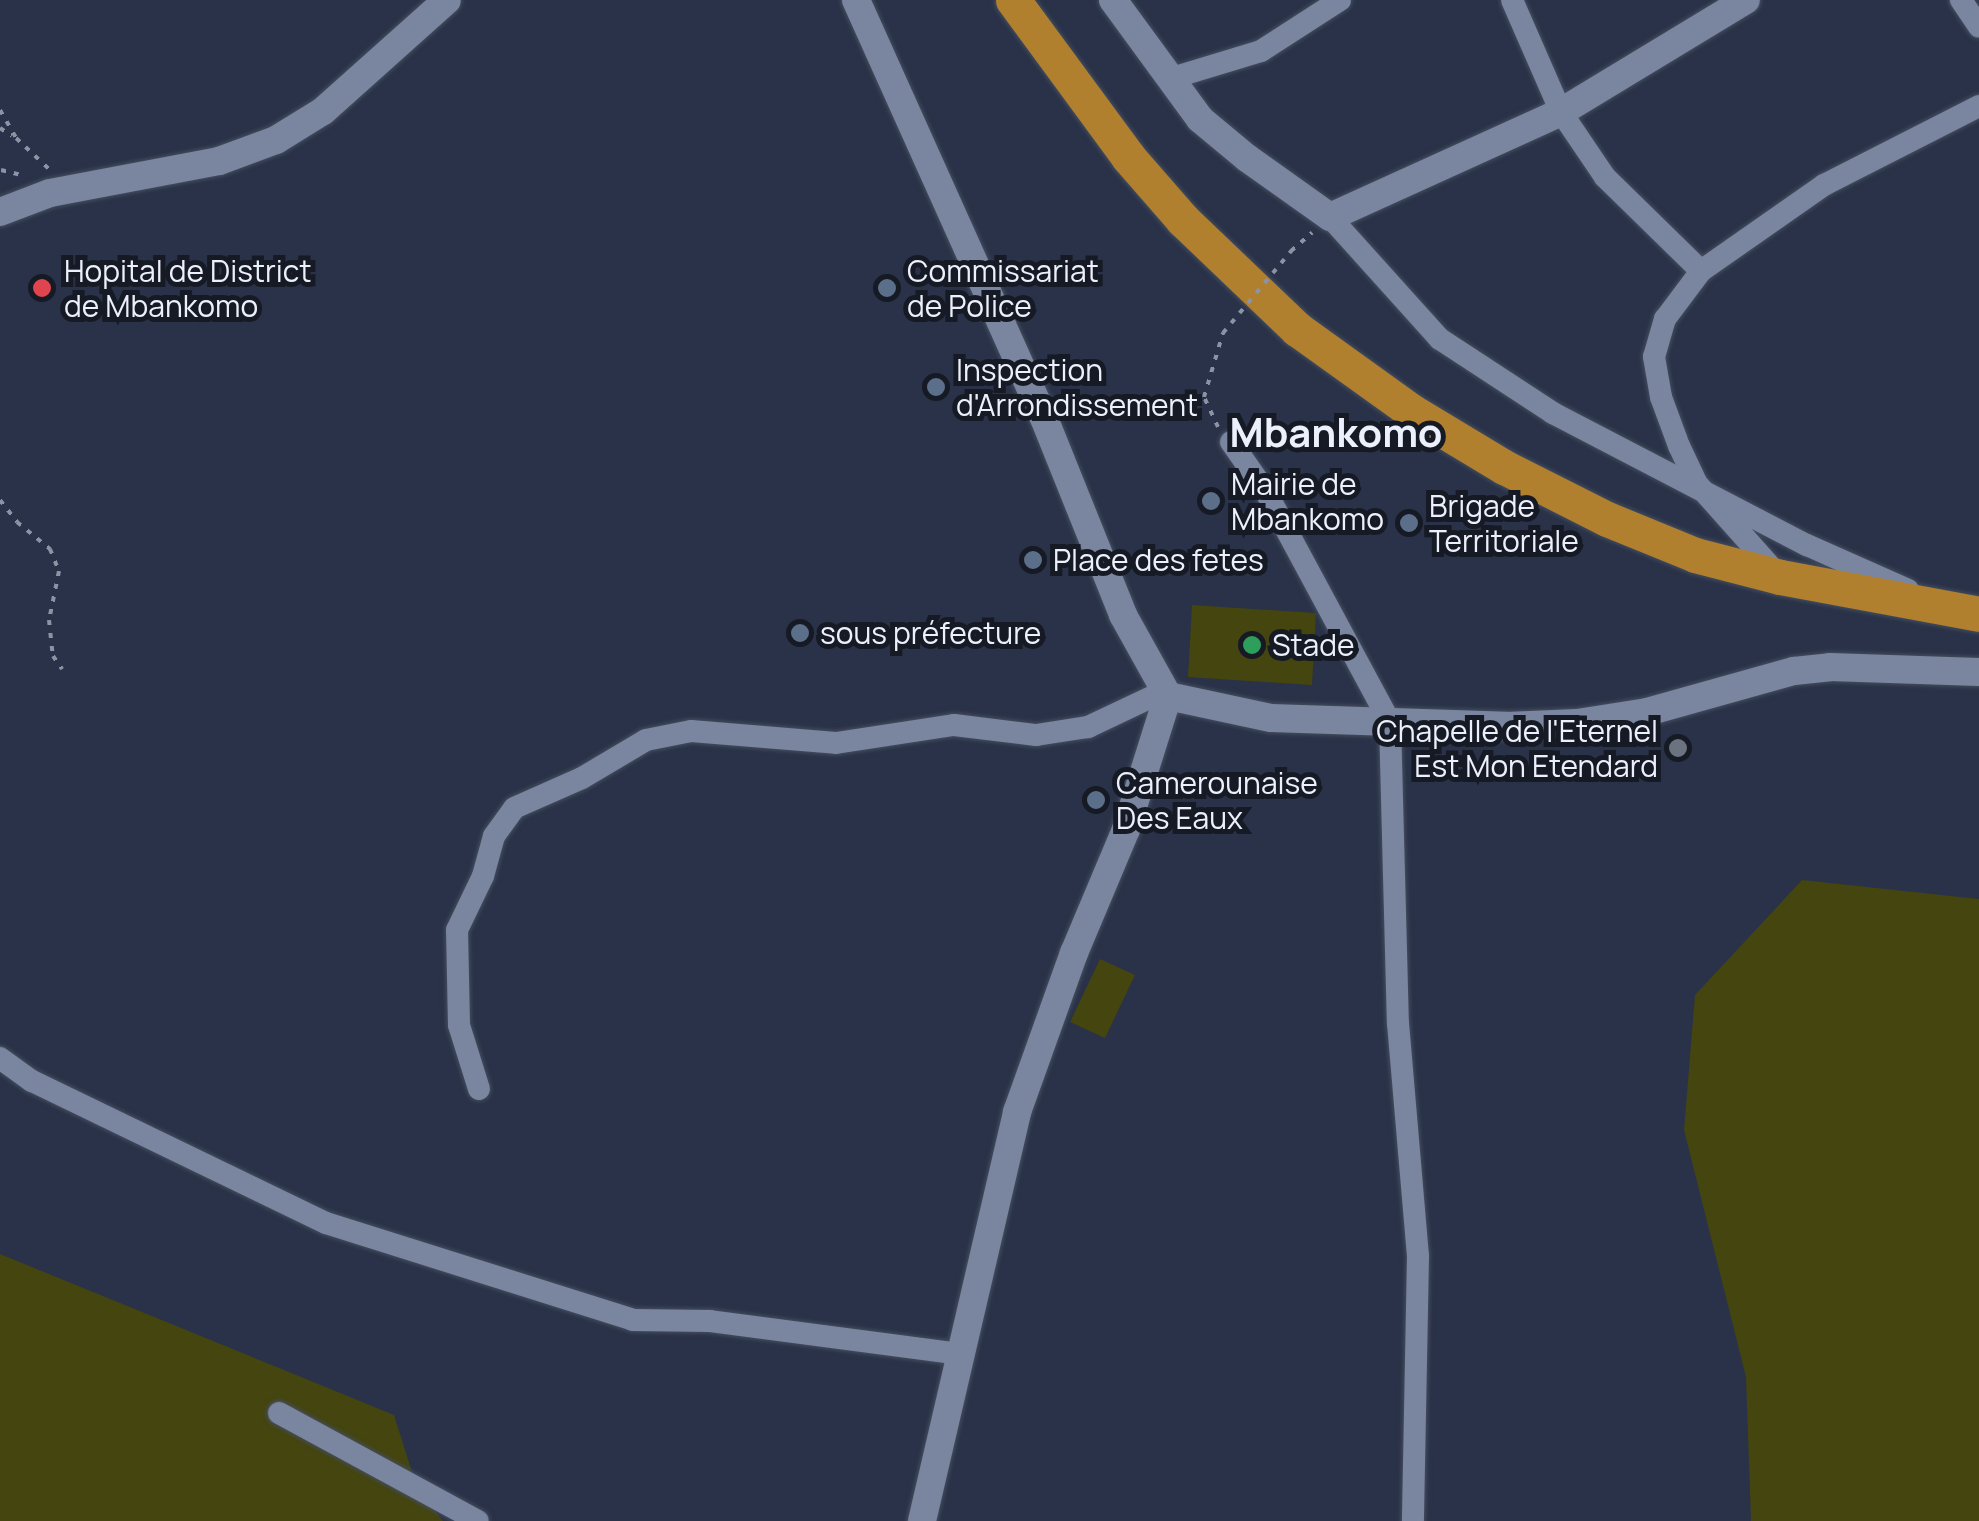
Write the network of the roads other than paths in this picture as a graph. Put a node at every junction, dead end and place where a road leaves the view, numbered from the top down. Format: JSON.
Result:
{"nodes":[{"id":1,"x":446,"y":0,"type":"edge"},
{"id":2,"x":856,"y":0,"type":"edge"},
{"id":3,"x":1013,"y":0,"type":"edge"},
{"id":4,"x":1113,"y":0,"type":"edge"},
{"id":5,"x":1340,"y":0,"type":"edge"},
{"id":6,"x":1512,"y":0,"type":"edge"},
{"id":7,"x":1746,"y":0,"type":"edge"},
{"id":8,"x":1961,"y":0,"type":"edge"},
{"id":9,"x":1979,"y":27,"type":"edge"},
{"id":10,"x":1172,"y":78,"type":"junction"},
{"id":11,"x":1979,"y":106,"type":"edge"},
{"id":12,"x":1561,"y":112,"type":"junction"},
{"id":13,"x":0,"y":212,"type":"edge"},
{"id":14,"x":1330,"y":216,"type":"junction"},
{"id":15,"x":1701,"y":271,"type":"junction"},
{"id":16,"x":1232,"y":442,"type":"road end"},
{"id":17,"x":1697,"y":484,"type":"junction"},
{"id":18,"x":1780,"y":577,"type":"junction"},
{"id":19,"x":1968,"y":612,"type":"edge"},
{"id":20,"x":1979,"y":672,"type":"edge"},
{"id":21,"x":1166,"y":694,"type":"junction"},
{"id":22,"x":1390,"y":722,"type":"junction"},
{"id":23,"x":0,"y":1058,"type":"edge"},
{"id":24,"x":478,"y":1089,"type":"dead end"},
{"id":25,"x":962,"y":1354,"type":"junction"},
{"id":26,"x":279,"y":1413,"type":"dead end"},
{"id":27,"x":478,"y":1521,"type":"edge"},
{"id":28,"x":922,"y":1521,"type":"edge"},
{"id":29,"x":1413,"y":1521,"type":"edge"}],
"edges":[{"from":1,"to":13,"type":"street"},
{"from":2,"to":21,"type":"street"},
{"from":3,"to":18,"type":"highway"},
{"from":4,"to":10,"type":"street"},
{"from":5,"to":10,"type":"street"},
{"from":6,"to":12,"type":"street"},
{"from":7,"to":12,"type":"street"},
{"from":8,"to":9,"type":"street"},
{"from":10,"to":14,"type":"street"},
{"from":11,"to":15,"type":"street"},
{"from":12,"to":14,"type":"street"},
{"from":12,"to":15,"type":"street"},
{"from":14,"to":17,"type":"street"},
{"from":15,"to":17,"type":"street"},
{"from":16,"to":22,"type":"street"},
{"from":17,"to":18,"type":"street"},
{"from":17,"to":19,"type":"street"},
{"from":18,"to":19,"type":"highway"},
{"from":20,"to":22,"type":"street"},
{"from":21,"to":22,"type":"street"},
{"from":21,"to":24,"type":"street"},
{"from":21,"to":25,"type":"street"},
{"from":22,"to":29,"type":"street"},
{"from":23,"to":25,"type":"street"},
{"from":25,"to":28,"type":"street"},
{"from":26,"to":27,"type":"street"}]}
